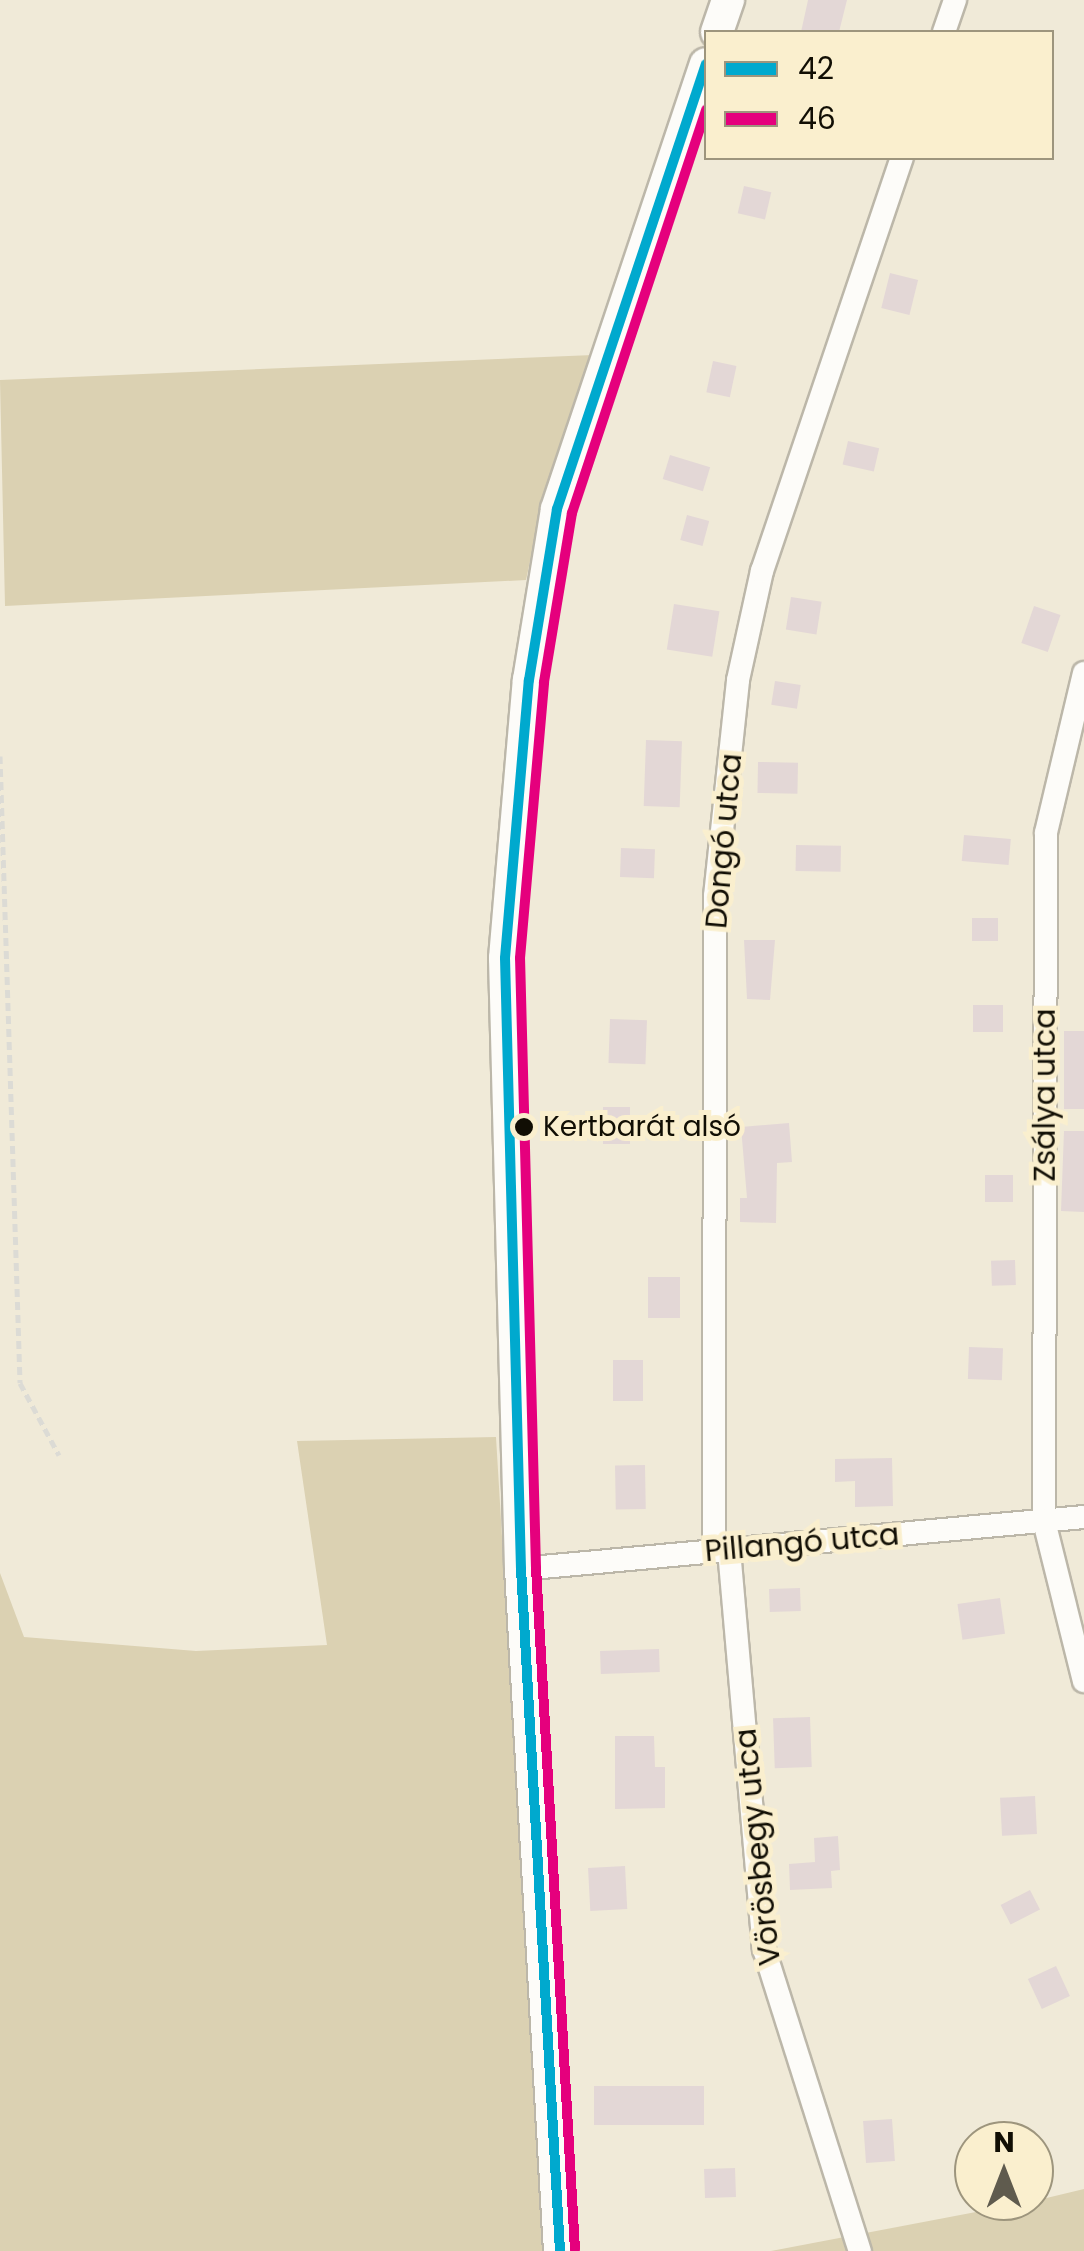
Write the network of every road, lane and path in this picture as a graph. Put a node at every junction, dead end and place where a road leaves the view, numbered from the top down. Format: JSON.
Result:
{"nodes":[{"id":1,"x":728,"y":0,"type":"edge"},
{"id":2,"x":955,"y":0,"type":"edge"},
{"id":3,"x":718,"y":30,"type":"edge"},
{"id":4,"x":945,"y":30,"type":"edge"},
{"id":5,"x":704,"y":70,"type":"edge"},
{"id":6,"x":901,"y":160,"type":"edge"},
{"id":7,"x":1084,"y":673,"type":"edge"},
{"id":8,"x":0,"y":756,"type":"edge"},
{"id":9,"x":59,"y":1455,"type":"dead end"},
{"id":10,"x":1084,"y":1517,"type":"edge"},
{"id":11,"x":1044,"y":1520,"type":"junction"},
{"id":12,"x":722,"y":1550,"type":"junction"},
{"id":13,"x":520,"y":1569,"type":"junction"},
{"id":14,"x":1084,"y":1681,"type":"edge"},
{"id":15,"x":560,"y":2251,"type":"edge"},
{"id":16,"x":860,"y":2251,"type":"edge"}],
"edges":[{"from":1,"to":3,"type":"street"},
{"from":2,"to":4,"type":"street"},
{"from":5,"to":13,"type":"street"},
{"from":6,"to":12,"type":"street","name":"Dongó utca"},
{"from":7,"to":11,"type":"street","name":"Zsálya utca"},
{"from":8,"to":9,"type":"path"},
{"from":10,"to":11,"type":"street","name":"Pillangó utca"},
{"from":11,"to":12,"type":"street","name":"Pillangó utca"},
{"from":11,"to":14,"type":"street","name":"Zsálya utca"},
{"from":12,"to":13,"type":"street","name":"Pillangó utca"},
{"from":12,"to":16,"type":"street","name":"Vörösbegy utca"},
{"from":13,"to":15,"type":"street"}]}
